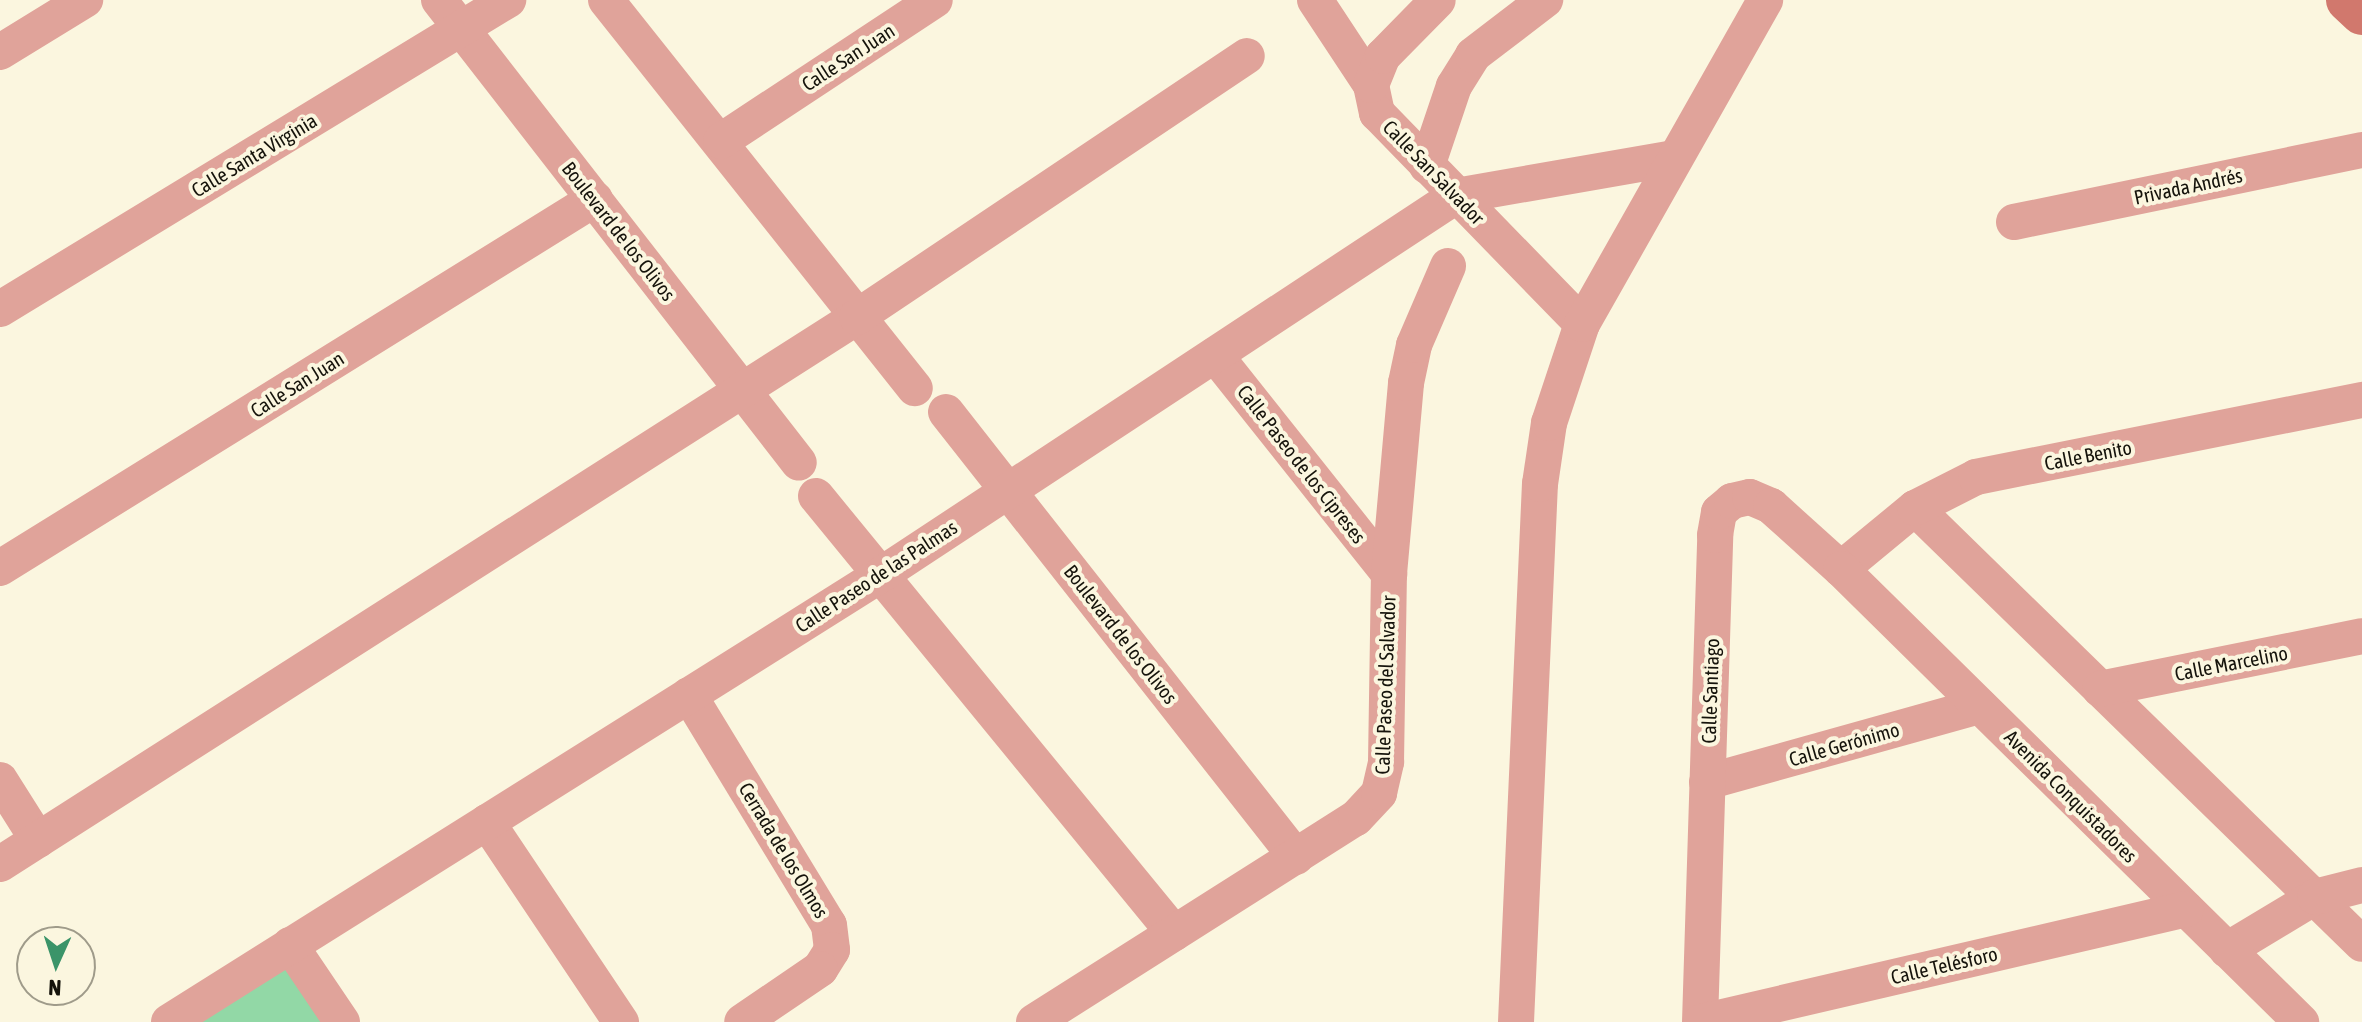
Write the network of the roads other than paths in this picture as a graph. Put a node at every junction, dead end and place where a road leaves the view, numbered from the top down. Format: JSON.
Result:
{"nodes":[{"id":1,"x":85,"y":0,"type":"edge"},
{"id":2,"x":439,"y":0,"type":"edge"},
{"id":3,"x":508,"y":0,"type":"edge"},
{"id":4,"x":606,"y":0,"type":"edge"},
{"id":5,"x":935,"y":0,"type":"edge"},
{"id":6,"x":1315,"y":0,"type":"edge"},
{"id":7,"x":1438,"y":0,"type":"edge"},
{"id":8,"x":1545,"y":0,"type":"edge"},
{"id":9,"x":1765,"y":0,"type":"edge"},
{"id":10,"x":2348,"y":0,"type":"edge"},
{"id":11,"x":2362,"y":13,"type":"edge"},
{"id":12,"x":461,"y":28,"type":"junction"},
{"id":13,"x":0,"y":52,"type":"edge"},
{"id":14,"x":1247,"y":56,"type":"dead end"},
{"id":15,"x":1371,"y":85,"type":"junction"},
{"id":16,"x":721,"y":141,"type":"junction"},
{"id":17,"x":2362,"y":150,"type":"edge"},
{"id":18,"x":1673,"y":158,"type":"junction"},
{"id":19,"x":1427,"y":166,"type":"junction"},
{"id":20,"x":1456,"y":196,"type":"junction"},
{"id":21,"x":595,"y":199,"type":"junction"},
{"id":22,"x":2014,"y":222,"type":"dead end"},
{"id":23,"x":1448,"y":266,"type":"dead end"},
{"id":24,"x":0,"y":309,"type":"edge"},
{"id":25,"x":857,"y":317,"type":"junction"},
{"id":26,"x":1582,"y":324,"type":"junction"},
{"id":27,"x":1215,"y":355,"type":"junction"},
{"id":28,"x":915,"y":388,"type":"dead end"},
{"id":29,"x":741,"y":389,"type":"junction"},
{"id":30,"x":2362,"y":400,"type":"edge"},
{"id":31,"x":946,"y":412,"type":"dead end"},
{"id":32,"x":799,"y":463,"type":"dead end"},
{"id":33,"x":1008,"y":491,"type":"junction"},
{"id":34,"x":816,"y":496,"type":"dead end"},
{"id":35,"x":1915,"y":508,"type":"junction"},
{"id":36,"x":0,"y":568,"type":"edge"},
{"id":37,"x":1841,"y":569,"type":"junction"},
{"id":38,"x":882,"y":574,"type":"junction"},
{"id":39,"x":1389,"y":574,"type":"junction"},
{"id":40,"x":2362,"y":636,"type":"edge"},
{"id":41,"x":2100,"y":689,"type":"junction"},
{"id":42,"x":689,"y":695,"type":"junction"},
{"id":43,"x":1980,"y":706,"type":"junction"},
{"id":44,"x":0,"y":780,"type":"edge"},
{"id":45,"x":1707,"y":782,"type":"junction"},
{"id":46,"x":487,"y":822,"type":"junction"},
{"id":47,"x":38,"y":840,"type":"junction"},
{"id":48,"x":1296,"y":857,"type":"junction"},
{"id":49,"x":0,"y":864,"type":"edge"},
{"id":50,"x":2362,"y":885,"type":"edge"},
{"id":51,"x":2315,"y":897,"type":"junction"},
{"id":52,"x":2186,"y":909,"type":"junction"},
{"id":53,"x":1174,"y":933,"type":"junction"},
{"id":54,"x":2362,"y":944,"type":"edge"},
{"id":55,"x":290,"y":945,"type":"junction"},
{"id":56,"x":2227,"y":950,"type":"junction"},
{"id":57,"x":169,"y":1022,"type":"edge"},
{"id":58,"x":342,"y":1022,"type":"edge"},
{"id":59,"x":621,"y":1022,"type":"edge"},
{"id":60,"x":742,"y":1022,"type":"edge"},
{"id":61,"x":1034,"y":1022,"type":"edge"},
{"id":62,"x":1516,"y":1022,"type":"edge"},
{"id":63,"x":1701,"y":1022,"type":"edge"},
{"id":64,"x":2301,"y":1022,"type":"edge"}],
"edges":[{"from":1,"to":13,"type":"street"},
{"from":2,"to":12,"type":"street","name":"Boulevard de los Olivos"},
{"from":3,"to":12,"type":"street","name":"Calle Santa Virginia"},
{"from":4,"to":16,"type":"street"},
{"from":5,"to":16,"type":"street","name":"Calle San Juan"},
{"from":6,"to":15,"type":"street","name":"Calle San Salvador"},
{"from":7,"to":15,"type":"street"},
{"from":8,"to":19,"type":"street"},
{"from":9,"to":18,"type":"street"},
{"from":10,"to":11,"type":"main road"},
{"from":12,"to":21,"type":"street","name":"Boulevard de los Olivos"},
{"from":12,"to":24,"type":"street","name":"Calle Santa Virginia"},
{"from":14,"to":25,"type":"street"},
{"from":15,"to":19,"type":"street","name":"Calle San Salvador"},
{"from":16,"to":25,"type":"street"},
{"from":17,"to":22,"type":"street","name":"Privada Andrés"},
{"from":18,"to":20,"type":"street"},
{"from":18,"to":26,"type":"street"},
{"from":19,"to":20,"type":"street","name":"Calle San Salvador"},
{"from":20,"to":26,"type":"street","name":"Calle San Salvador"},
{"from":20,"to":27,"type":"street","name":"Calle Paseo de las Palmas"},
{"from":21,"to":29,"type":"street","name":"Boulevard de los Olivos"},
{"from":21,"to":36,"type":"street","name":"Calle San Juan"},
{"from":23,"to":39,"type":"street","name":"Calle Paseo del Salvador"},
{"from":25,"to":28,"type":"street"},
{"from":25,"to":29,"type":"street"},
{"from":26,"to":62,"type":"street"},
{"from":27,"to":33,"type":"street","name":"Calle Paseo de las Palmas"},
{"from":27,"to":39,"type":"street","name":"Calle Paseo de los Cipreses"},
{"from":29,"to":32,"type":"street","name":"Boulevard de los Olivos"},
{"from":29,"to":47,"type":"street"},
{"from":30,"to":35,"type":"street","name":"Calle Benito"},
{"from":31,"to":33,"type":"street","name":"Boulevard de los Olivos"},
{"from":33,"to":38,"type":"street","name":"Calle Paseo de las Palmas"},
{"from":33,"to":48,"type":"street","name":"Boulevard de los Olivos"},
{"from":34,"to":38,"type":"street"},
{"from":35,"to":37,"type":"street","name":"Calle Benito"},
{"from":35,"to":41,"type":"street"},
{"from":37,"to":43,"type":"street","name":"Avenida Conquistadores"},
{"from":37,"to":45,"type":"street","name":"Calle Santiago"},
{"from":38,"to":42,"type":"street","name":"Calle Paseo de las Palmas"},
{"from":38,"to":53,"type":"street"},
{"from":39,"to":48,"type":"street","name":"Calle Paseo del Salvador"},
{"from":40,"to":41,"type":"street","name":"Calle Marcelino"},
{"from":41,"to":51,"type":"street"},
{"from":42,"to":46,"type":"street","name":"Calle Paseo de las Palmas"},
{"from":42,"to":60,"type":"street","name":"Cerrada de los Olmos"},
{"from":43,"to":45,"type":"street","name":"Calle Gerónimo"},
{"from":43,"to":52,"type":"street","name":"Avenida Conquistadores"},
{"from":44,"to":47,"type":"street"},
{"from":45,"to":63,"type":"street","name":"Calle Santiago"},
{"from":46,"to":55,"type":"street","name":"Calle Paseo de las Palmas"},
{"from":46,"to":59,"type":"street"},
{"from":47,"to":49,"type":"street"},
{"from":48,"to":53,"type":"street","name":"Calle Paseo del Salvador"},
{"from":50,"to":51,"type":"street"},
{"from":51,"to":54,"type":"street"},
{"from":51,"to":56,"type":"street"},
{"from":52,"to":56,"type":"street","name":"Avenida Conquistadores"},
{"from":52,"to":63,"type":"street","name":"Calle Telésforo"},
{"from":53,"to":61,"type":"street","name":"Calle Paseo del Salvador"},
{"from":55,"to":57,"type":"street","name":"Calle Paseo de las Palmas"},
{"from":55,"to":58,"type":"street"},
{"from":56,"to":64,"type":"street","name":"Avenida Conquistadores"}]}
